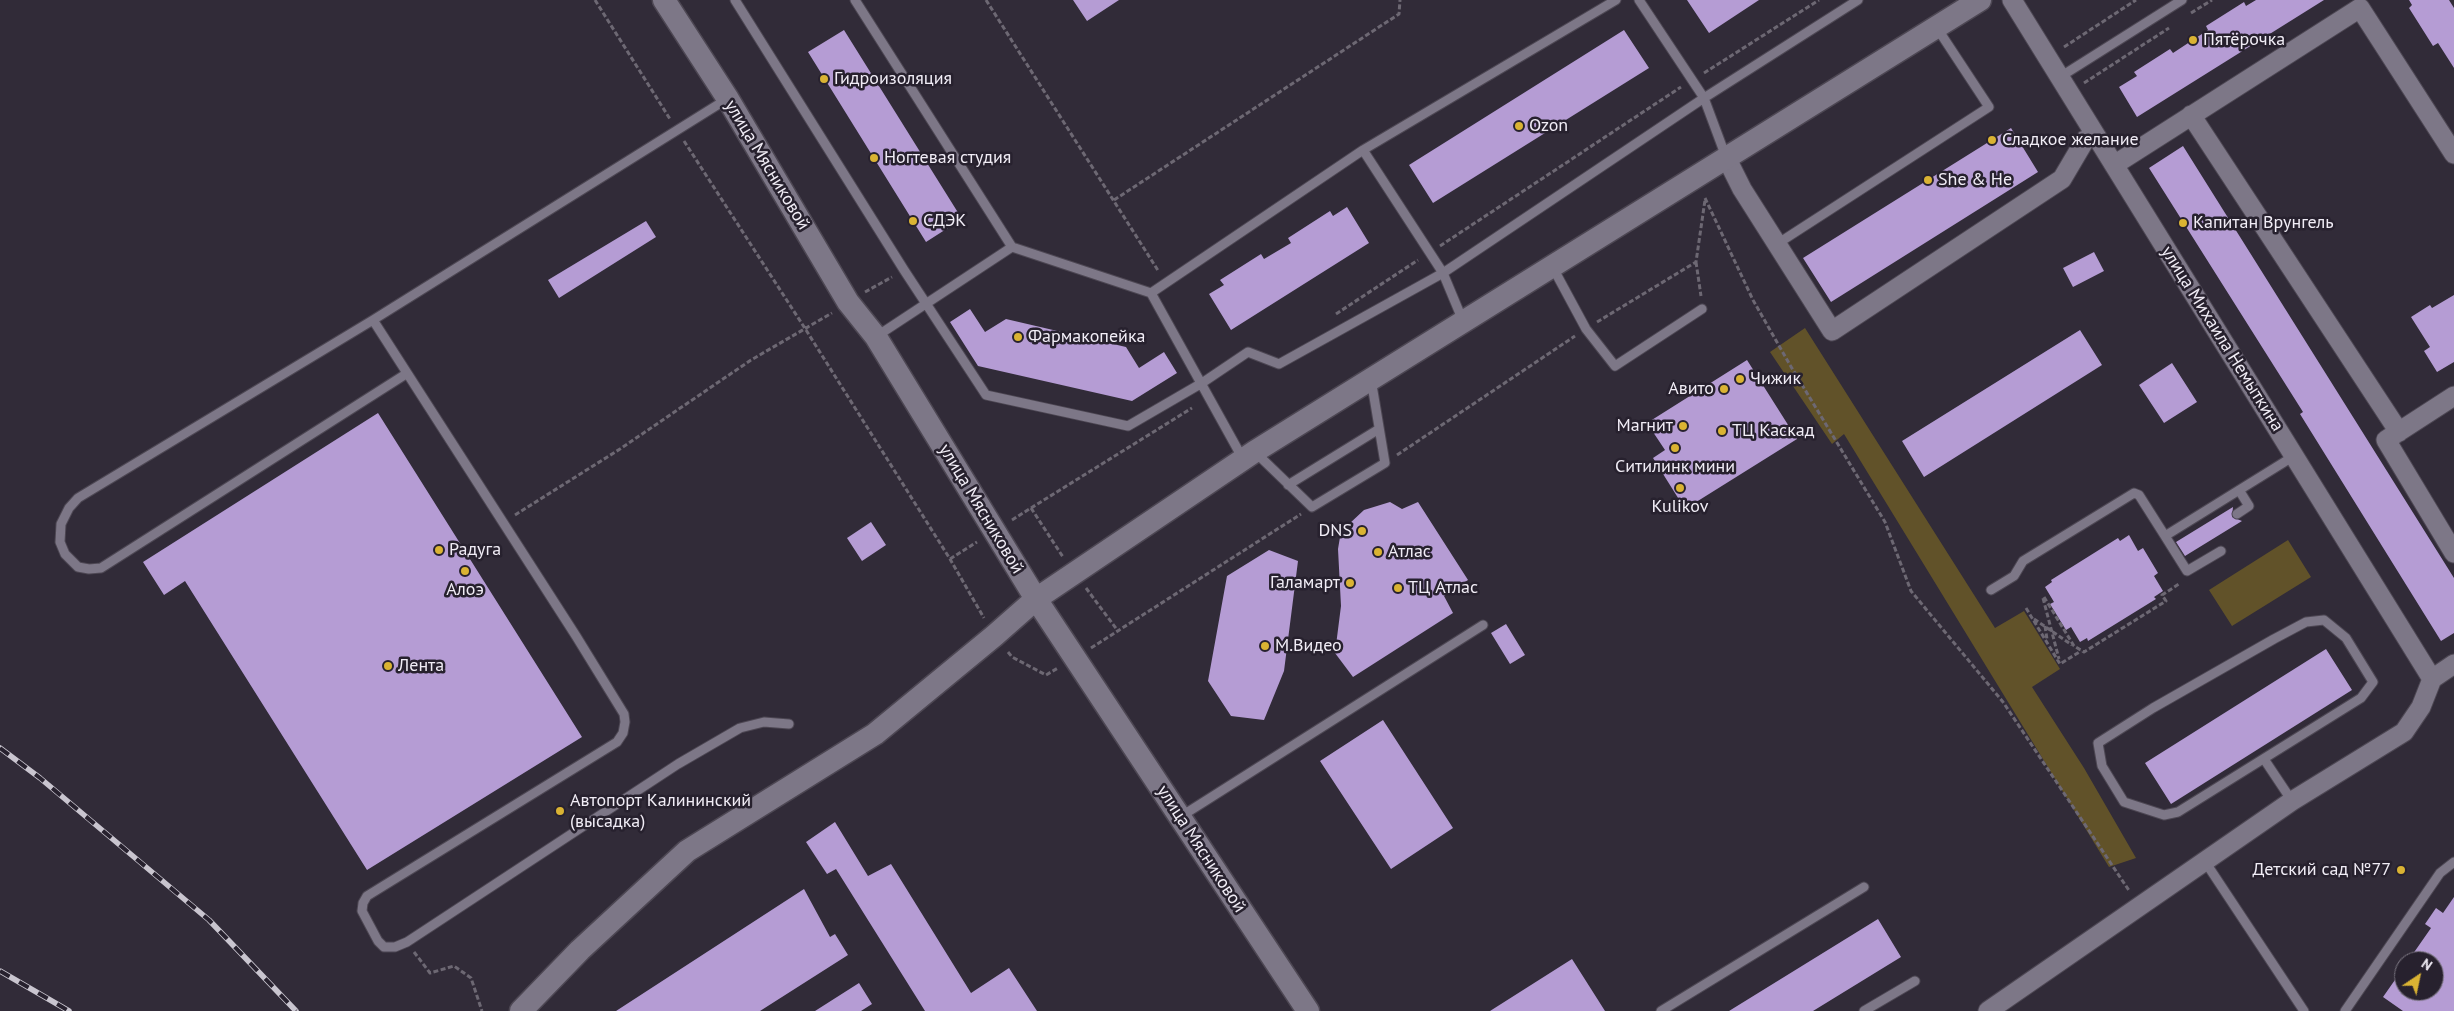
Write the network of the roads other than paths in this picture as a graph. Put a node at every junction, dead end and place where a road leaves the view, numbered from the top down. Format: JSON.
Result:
{"nodes":[{"id":1,"x":664,"y":0,"type":"edge"},
{"id":2,"x":735,"y":0,"type":"edge"},
{"id":3,"x":855,"y":0,"type":"edge"},
{"id":4,"x":1616,"y":0,"type":"edge"},
{"id":5,"x":1640,"y":0,"type":"edge"},
{"id":6,"x":1858,"y":0,"type":"edge"},
{"id":7,"x":1980,"y":0,"type":"edge"},
{"id":8,"x":2012,"y":0,"type":"edge"},
{"id":9,"x":2182,"y":0,"type":"edge"},
{"id":10,"x":1937,"y":28,"type":"junction"},
{"id":11,"x":2060,"y":77,"type":"junction"},
{"id":12,"x":1704,"y":98,"type":"junction"},
{"id":13,"x":728,"y":99,"type":"junction"},
{"id":14,"x":2191,"y":115,"type":"junction"},
{"id":15,"x":2084,"y":140,"type":"dead end"},
{"id":16,"x":1362,"y":150,"type":"junction"},
{"id":17,"x":2454,"y":154,"type":"edge"},
{"id":18,"x":1726,"y":157,"type":"junction"},
{"id":19,"x":2114,"y":165,"type":"junction"},
{"id":20,"x":1777,"y":244,"type":"junction"},
{"id":21,"x":1012,"y":247,"type":"junction"},
{"id":22,"x":1552,"y":265,"type":"junction"},
{"id":23,"x":1442,"y":273,"type":"junction"},
{"id":24,"x":1151,"y":293,"type":"junction"},
{"id":25,"x":925,"y":303,"type":"junction"},
{"id":26,"x":1702,"y":309,"type":"road end"},
{"id":27,"x":373,"y":320,"type":"junction"},
{"id":28,"x":1463,"y":321,"type":"junction"},
{"id":29,"x":876,"y":337,"type":"junction"},
{"id":30,"x":406,"y":374,"type":"junction"},
{"id":31,"x":1371,"y":379,"type":"junction"},
{"id":32,"x":1202,"y":383,"type":"junction"},
{"id":33,"x":2454,"y":396,"type":"edge"},
{"id":34,"x":1379,"y":429,"type":"junction"},
{"id":35,"x":2399,"y":432,"type":"junction"},
{"id":36,"x":1249,"y":455,"type":"junction"},
{"id":37,"x":2294,"y":456,"type":"junction"},
{"id":38,"x":1288,"y":485,"type":"junction"},
{"id":39,"x":2239,"y":490,"type":"junction"},
{"id":40,"x":2237,"y":514,"type":"dead end"},
{"id":41,"x":2165,"y":536,"type":"junction"},
{"id":42,"x":2221,"y":551,"type":"dead end"},
{"id":43,"x":2454,"y":553,"type":"edge"},
{"id":44,"x":1991,"y":590,"type":"dead end"},
{"id":45,"x":1036,"y":599,"type":"junction"},
{"id":46,"x":1483,"y":625,"type":"dead end"},
{"id":47,"x":2454,"y":664,"type":"edge"},
{"id":48,"x":2432,"y":679,"type":"junction"},
{"id":49,"x":789,"y":724,"type":"dead end"},
{"id":50,"x":2264,"y":758,"type":"junction"},
{"id":51,"x":2292,"y":801,"type":"junction"},
{"id":52,"x":1180,"y":818,"type":"junction"},
{"id":53,"x":2204,"y":860,"type":"junction"},
{"id":54,"x":2454,"y":862,"type":"edge"},
{"id":55,"x":1864,"y":887,"type":"dead end"},
{"id":56,"x":1914,"y":981,"type":"dead end"},
{"id":57,"x":521,"y":1011,"type":"edge"},
{"id":58,"x":1308,"y":1011,"type":"edge"},
{"id":59,"x":1661,"y":1011,"type":"edge"},
{"id":60,"x":1864,"y":1011,"type":"edge"},
{"id":61,"x":1988,"y":1011,"type":"edge"},
{"id":62,"x":2304,"y":1011,"type":"edge"},
{"id":63,"x":2345,"y":1011,"type":"edge"}],
"edges":[{"from":1,"to":13,"type":"street","name":"улица Мясниковой"},
{"from":2,"to":25,"type":"lane"},
{"from":3,"to":21,"type":"lane"},
{"from":4,"to":16,"type":"lane"},
{"from":5,"to":12,"type":"lane"},
{"from":6,"to":12,"type":"lane"},
{"from":7,"to":10,"type":"street"},
{"from":8,"to":11,"type":"street","name":"улица Михаила Немыткина"},
{"from":9,"to":11,"type":"lane"},
{"from":10,"to":18,"type":"street"},
{"from":10,"to":20,"type":"lane"},
{"from":11,"to":19,"type":"street","name":"улица Михаила Немыткина"},
{"from":12,"to":18,"type":"lane"},
{"from":12,"to":23,"type":"lane"},
{"from":13,"to":27,"type":"lane"},
{"from":13,"to":29,"type":"street","name":"улица Мясниковой"},
{"from":14,"to":17,"type":"street"},
{"from":14,"to":19,"type":"street"},
{"from":14,"to":35,"type":"street"},
{"from":15,"to":20,"type":"street"},
{"from":16,"to":23,"type":"lane"},
{"from":16,"to":24,"type":"lane"},
{"from":18,"to":20,"type":"street"},
{"from":18,"to":22,"type":"street"},
{"from":19,"to":37,"type":"street","name":"улица Михаила Немыткина"},
{"from":21,"to":24,"type":"lane"},
{"from":21,"to":25,"type":"lane"},
{"from":22,"to":26,"type":"lane"},
{"from":22,"to":28,"type":"street"},
{"from":23,"to":28,"type":"lane"},
{"from":23,"to":32,"type":"lane"},
{"from":24,"to":32,"type":"lane"},
{"from":25,"to":29,"type":"lane"},
{"from":25,"to":32,"type":"lane"},
{"from":27,"to":30,"type":"lane"},
{"from":27,"to":30,"type":"lane"},
{"from":28,"to":31,"type":"street"},
{"from":29,"to":45,"type":"street","name":"улица Мясниковой"},
{"from":30,"to":49,"type":"lane"},
{"from":31,"to":34,"type":"lane"},
{"from":31,"to":36,"type":"street"},
{"from":32,"to":36,"type":"lane"},
{"from":33,"to":35,"type":"street"},
{"from":34,"to":38,"type":"lane"},
{"from":34,"to":38,"type":"lane"},
{"from":35,"to":43,"type":"street"},
{"from":36,"to":38,"type":"lane"},
{"from":36,"to":45,"type":"street"},
{"from":37,"to":39,"type":"lane"},
{"from":37,"to":48,"type":"street","name":"улица Михаила Немыткина"},
{"from":39,"to":40,"type":"lane"},
{"from":39,"to":41,"type":"lane"},
{"from":41,"to":42,"type":"lane"},
{"from":41,"to":44,"type":"lane"},
{"from":45,"to":52,"type":"street","name":"улица Мясниковой"},
{"from":45,"to":57,"type":"street"},
{"from":46,"to":52,"type":"lane"},
{"from":47,"to":48,"type":"street"},
{"from":48,"to":51,"type":"street"},
{"from":50,"to":50,"type":"lane"},
{"from":50,"to":51,"type":"lane"},
{"from":51,"to":53,"type":"street"},
{"from":52,"to":58,"type":"street","name":"улица Мясниковой"},
{"from":53,"to":61,"type":"street"},
{"from":53,"to":62,"type":"lane"},
{"from":54,"to":63,"type":"lane"},
{"from":55,"to":59,"type":"lane"},
{"from":56,"to":60,"type":"lane"}]}
